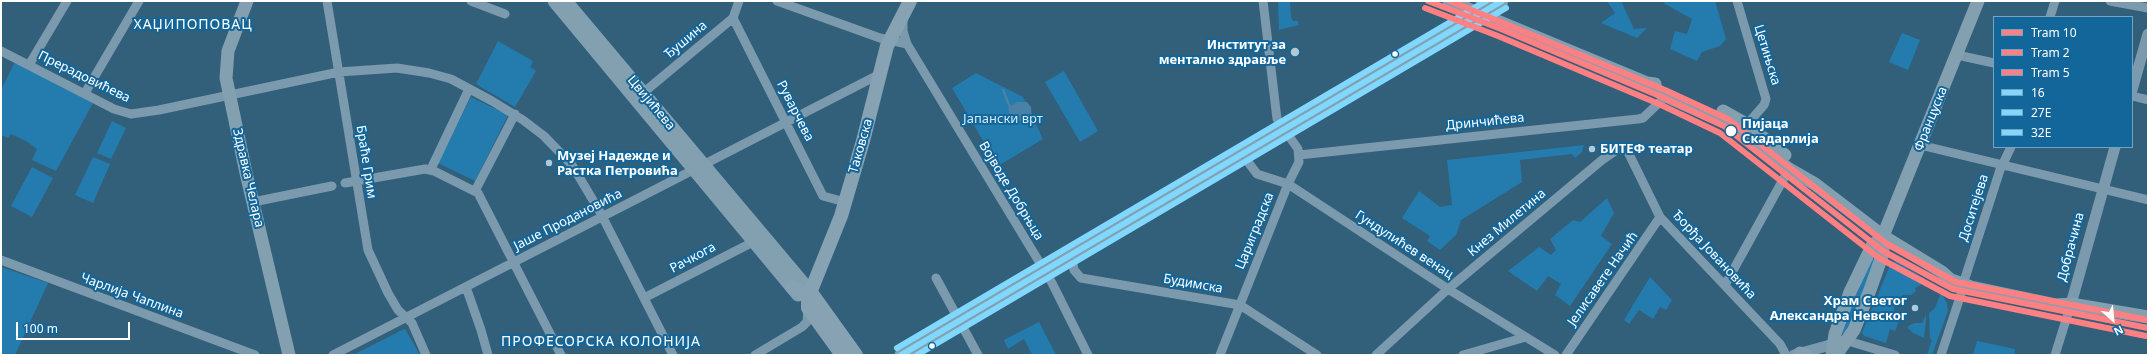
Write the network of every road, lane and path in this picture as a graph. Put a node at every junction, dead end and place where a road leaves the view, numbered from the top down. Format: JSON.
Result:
{"nodes":[{"id":1,"x":67,"y":1,"type":"edge"},
{"id":2,"x":138,"y":1,"type":"edge"},
{"id":3,"x":247,"y":1,"type":"edge"},
{"id":4,"x":327,"y":1,"type":"edge"},
{"id":5,"x":472,"y":1,"type":"edge"},
{"id":6,"x":554,"y":1,"type":"edge"},
{"id":7,"x":566,"y":1,"type":"edge"},
{"id":8,"x":739,"y":1,"type":"edge"},
{"id":9,"x":777,"y":1,"type":"edge"},
{"id":10,"x":1263,"y":1,"type":"edge"},
{"id":11,"x":1449,"y":1,"type":"edge"},
{"id":12,"x":1502,"y":1,"type":"edge"},
{"id":13,"x":1737,"y":1,"type":"edge"},
{"id":14,"x":1978,"y":1,"type":"edge"},
{"id":15,"x":2055,"y":1,"type":"edge"},
{"id":16,"x":2110,"y":1,"type":"edge"},
{"id":17,"x":907,"y":6,"type":"edge"},
{"id":18,"x":1481,"y":7,"type":"edge"},
{"id":19,"x":2148,"y":8,"type":"edge"},
{"id":20,"x":505,"y":14,"type":"dead end"},
{"id":21,"x":2050,"y":16,"type":"edge"},
{"id":22,"x":733,"y":18,"type":"junction"},
{"id":23,"x":2148,"y":34,"type":"edge"},
{"id":24,"x":889,"y":40,"type":"junction"},
{"id":25,"x":907,"y":44,"type":"junction"},
{"id":26,"x":1,"y":51,"type":"edge"},
{"id":27,"x":1957,"y":55,"type":"junction"},
{"id":28,"x":1993,"y":63,"type":"edge"},
{"id":29,"x":29,"y":65,"type":"junction"},
{"id":30,"x":339,"y":72,"type":"junction"},
{"id":31,"x":880,"y":74,"type":"junction"},
{"id":32,"x":1647,"y":83,"type":"junction"},
{"id":33,"x":2133,"y":86,"type":"edge"},
{"id":34,"x":469,"y":88,"type":"junction"},
{"id":35,"x":85,"y":93,"type":"junction"},
{"id":36,"x":643,"y":93,"type":"junction"},
{"id":37,"x":1685,"y":94,"type":"junction"},
{"id":38,"x":229,"y":95,"type":"junction"},
{"id":39,"x":1666,"y":96,"type":"junction"},
{"id":40,"x":2133,"y":96,"type":"edge"},
{"id":41,"x":2148,"y":100,"type":"edge"},
{"id":42,"x":515,"y":114,"type":"junction"},
{"id":43,"x":786,"y":121,"type":"junction"},
{"id":44,"x":1744,"y":129,"type":"junction"},
{"id":45,"x":1284,"y":130,"type":"junction"},
{"id":46,"x":1920,"y":145,"type":"junction"},
{"id":47,"x":1621,"y":147,"type":"joint"},
{"id":48,"x":2011,"y":148,"type":"edge"},
{"id":49,"x":2115,"y":148,"type":"edge"},
{"id":50,"x":1242,"y":154,"type":"junction"},
{"id":51,"x":1299,"y":155,"type":"junction"},
{"id":52,"x":2002,"y":165,"type":"junction"},
{"id":53,"x":1792,"y":166,"type":"junction"},
{"id":54,"x":699,"y":167,"type":"junction"},
{"id":55,"x":431,"y":169,"type":"junction"},
{"id":56,"x":356,"y":181,"type":"junction"},
{"id":57,"x":345,"y":183,"type":"dead end"},
{"id":58,"x":1288,"y":184,"type":"junction"},
{"id":59,"x":332,"y":186,"type":"dead end"},
{"id":60,"x":2102,"y":189,"type":"junction"},
{"id":61,"x":475,"y":191,"type":"junction"},
{"id":62,"x":2148,"y":200,"type":"edge"},
{"id":63,"x":253,"y":202,"type":"junction"},
{"id":64,"x":845,"y":202,"type":"junction"},
{"id":65,"x":603,"y":216,"type":"junction"},
{"id":66,"x":1660,"y":217,"type":"junction"},
{"id":67,"x":1883,"y":236,"type":"junction"},
{"id":68,"x":755,"y":241,"type":"junction"},
{"id":69,"x":1075,"y":252,"type":"junction"},
{"id":70,"x":1,"y":260,"type":"edge"},
{"id":71,"x":514,"y":263,"type":"junction"},
{"id":72,"x":1044,"y":271,"type":"junction"},
{"id":73,"x":936,"y":278,"type":"dead end"},
{"id":74,"x":1964,"y":281,"type":"junction"},
{"id":75,"x":1725,"y":285,"type":"junction"},
{"id":76,"x":466,"y":287,"type":"junction"},
{"id":77,"x":792,"y":287,"type":"junction"},
{"id":78,"x":1448,"y":289,"type":"junction"},
{"id":79,"x":810,"y":291,"type":"junction"},
{"id":80,"x":644,"y":298,"type":"junction"},
{"id":81,"x":2070,"y":304,"type":"junction"},
{"id":82,"x":1240,"y":305,"type":"junction"},
{"id":83,"x":808,"y":308,"type":"junction"},
{"id":84,"x":406,"y":317,"type":"junction"},
{"id":85,"x":2148,"y":317,"type":"edge"},
{"id":86,"x":960,"y":320,"type":"junction"},
{"id":87,"x":1526,"y":337,"type":"junction"},
{"id":88,"x":1848,"y":341,"type":"junction"},
{"id":89,"x":1834,"y":351,"type":"edge"},
{"id":90,"x":1800,"y":354,"type":"edge"},
{"id":91,"x":255,"y":355,"type":"edge"},
{"id":92,"x":289,"y":355,"type":"edge"},
{"id":93,"x":333,"y":355,"type":"edge"},
{"id":94,"x":426,"y":355,"type":"edge"},
{"id":95,"x":488,"y":355,"type":"edge"},
{"id":96,"x":561,"y":355,"type":"edge"},
{"id":97,"x":673,"y":355,"type":"edge"},
{"id":98,"x":755,"y":355,"type":"edge"},
{"id":99,"x":842,"y":355,"type":"edge"},
{"id":100,"x":856,"y":355,"type":"edge"},
{"id":101,"x":901,"y":355,"type":"edge"},
{"id":102,"x":978,"y":355,"type":"edge"},
{"id":103,"x":1088,"y":355,"type":"edge"},
{"id":104,"x":1220,"y":355,"type":"edge"},
{"id":105,"x":1316,"y":355,"type":"edge"},
{"id":106,"x":1376,"y":355,"type":"edge"},
{"id":107,"x":1463,"y":355,"type":"edge"},
{"id":108,"x":1555,"y":355,"type":"edge"},
{"id":109,"x":1566,"y":355,"type":"edge"},
{"id":110,"x":1786,"y":355,"type":"edge"},
{"id":111,"x":1895,"y":355,"type":"edge"},
{"id":112,"x":1941,"y":355,"type":"edge"},
{"id":113,"x":2055,"y":355,"type":"edge"}],
"edges":[{"from":1,"to":29,"type":"street"},
{"from":2,"to":35,"type":"street"},
{"from":3,"to":38,"type":"main road","name":"Здравка Челара"},
{"from":4,"to":30,"type":"street","name":"Браће Грим"},
{"from":5,"to":20,"type":"street"},
{"from":6,"to":54,"type":"main road","name":"Цвијићева"},
{"from":7,"to":36,"type":"main road","name":"Цвијићева"},
{"from":8,"to":22,"type":"street"},
{"from":9,"to":24,"type":"street"},
{"from":10,"to":45,"type":"street"},
{"from":11,"to":18,"type":"main road"},
{"from":12,"to":18,"type":"main road"},
{"from":13,"to":44,"type":"street","name":"Цетињска"},
{"from":14,"to":27,"type":"main road","name":"Француска"},
{"from":15,"to":21,"type":"street"},
{"from":16,"to":19,"type":"street"},
{"from":17,"to":24,"type":"main road","name":"Таковска"},
{"from":17,"to":25,"type":"street","name":"Војводе Добрњца"},
{"from":18,"to":32,"type":"main road"},
{"from":18,"to":45,"type":"main road"},
{"from":22,"to":36,"type":"street","name":"Ђушина"},
{"from":22,"to":43,"type":"street","name":"Руварчева"},
{"from":23,"to":33,"type":"street"},
{"from":24,"to":25,"type":"street"},
{"from":24,"to":31,"type":"main road","name":"Таковска"},
{"from":25,"to":72,"type":"street","name":"Војводе Добрњца"},
{"from":26,"to":29,"type":"street","name":"Прерадовићева"},
{"from":27,"to":28,"type":"street"},
{"from":27,"to":46,"type":"main road","name":"Француска"},
{"from":29,"to":35,"type":"street","name":"Прерадовићева"},
{"from":30,"to":34,"type":"street","name":"Прерадовићева"},
{"from":30,"to":38,"type":"street","name":"Прерадовићева"},
{"from":30,"to":56,"type":"street","name":"Браће Грим"},
{"from":31,"to":43,"type":"street","name":"Јаше Продановића"},
{"from":31,"to":64,"type":"main road","name":"Таковска"},
{"from":32,"to":37,"type":"main road"},
{"from":32,"to":39,"type":"main road"},
{"from":34,"to":42,"type":"street","name":"Прерадовићева"},
{"from":34,"to":55,"type":"street"},
{"from":35,"to":38,"type":"street","name":"Прерадовићева"},
{"from":36,"to":54,"type":"main road","name":"Цвијићева"},
{"from":37,"to":39,"type":"main road"},
{"from":37,"to":44,"type":"main road"},
{"from":38,"to":63,"type":"main road","name":"Здравка Челара"},
{"from":39,"to":44,"type":"main road"},
{"from":39,"to":51,"type":"street","name":"Дринчићева"},
{"from":40,"to":41,"type":"street"},
{"from":42,"to":61,"type":"street"},
{"from":42,"to":65,"type":"street","name":"Прерадовићева"},
{"from":43,"to":54,"type":"street","name":"Јаше Продановића"},
{"from":43,"to":64,"type":"street","name":"Руварчева"},
{"from":44,"to":53,"type":"main road"},
{"from":45,"to":50,"type":"main road"},
{"from":45,"to":51,"type":"street"},
{"from":46,"to":52,"type":"street"},
{"from":46,"to":67,"type":"main road","name":"Француска"},
{"from":47,"to":66,"type":"street","name":"Ђорђа Јовановића"},
{"from":47,"to":78,"type":"street","name":"Кнез Милетина"},
{"from":48,"to":52,"type":"street","name":"Доситејева"},
{"from":49,"to":60,"type":"street","name":"Добрачина"},
{"from":50,"to":58,"type":"street","name":"Гундулићев венац"},
{"from":50,"to":69,"type":"main road"},
{"from":51,"to":58,"type":"street","name":"Цариградска"},
{"from":52,"to":60,"type":"street"},
{"from":52,"to":74,"type":"street","name":"Доситејева"},
{"from":53,"to":67,"type":"main road"},
{"from":53,"to":75,"type":"street"},
{"from":54,"to":65,"type":"street","name":"Јаше Продановића"},
{"from":54,"to":68,"type":"main road","name":"Цвијићева"},
{"from":54,"to":79,"type":"main road","name":"Цвијићева"},
{"from":55,"to":56,"type":"street"},
{"from":55,"to":61,"type":"street"},
{"from":56,"to":57,"type":"street"},
{"from":56,"to":84,"type":"street","name":"Браће Грим"},
{"from":58,"to":78,"type":"street","name":"Гундулићев венац"},
{"from":58,"to":82,"type":"street","name":"Цариградска"},
{"from":59,"to":63,"type":"street"},
{"from":60,"to":62,"type":"street"},
{"from":60,"to":81,"type":"street","name":"Добрачина"},
{"from":61,"to":71,"type":"street"},
{"from":63,"to":92,"type":"main road","name":"Здравка Челара"},
{"from":64,"to":79,"type":"main road","name":"Таковска"},
{"from":65,"to":71,"type":"street","name":"Јаше Продановића"},
{"from":65,"to":80,"type":"street","name":"Прерадовићева"},
{"from":66,"to":75,"type":"street","name":"Ђорђа Јовановића"},
{"from":66,"to":109,"type":"street","name":"Јелисавете Начић"},
{"from":67,"to":74,"type":"main road"},
{"from":67,"to":88,"type":"main road"},
{"from":67,"to":89,"type":"main road"},
{"from":68,"to":77,"type":"main road","name":"Цвијићева"},
{"from":68,"to":80,"type":"street","name":"Рачкога"},
{"from":69,"to":72,"type":"main road"},
{"from":69,"to":82,"type":"street","name":"Будимска"},
{"from":70,"to":91,"type":"street","name":"Чарлија Чаплина"},
{"from":71,"to":76,"type":"street","name":"Јаше Продановића"},
{"from":71,"to":96,"type":"street"},
{"from":72,"to":86,"type":"main road"},
{"from":72,"to":103,"type":"street","name":"Војводе Добрњца"},
{"from":73,"to":86,"type":"street"},
{"from":74,"to":81,"type":"main road"},
{"from":74,"to":112,"type":"street","name":"Доситејева"},
{"from":75,"to":110,"type":"street","name":"Ђорђа Јовановића"},
{"from":76,"to":84,"type":"street","name":"Јаше Продановића"},
{"from":76,"to":95,"type":"street"},
{"from":77,"to":79,"type":"main road"},
{"from":77,"to":83,"type":"main road","name":"Цвијићева"},
{"from":78,"to":87,"type":"street","name":"Гундулићев венац"},
{"from":78,"to":106,"type":"street","name":"Кнез Милетина"},
{"from":79,"to":83,"type":"main road","name":"Таковска"},
{"from":79,"to":100,"type":"main road","name":"Цвијићева"},
{"from":80,"to":97,"type":"street","name":"Прерадовићева"},
{"from":81,"to":85,"type":"main road"},
{"from":81,"to":113,"type":"street","name":"Добрачина"},
{"from":82,"to":104,"type":"street","name":"Цариградска"},
{"from":82,"to":105,"type":"street","name":"Будимска"},
{"from":83,"to":98,"type":"street"},
{"from":83,"to":99,"type":"main road","name":"Цвијићева"},
{"from":84,"to":93,"type":"street","name":"Јаше Продановића"},
{"from":84,"to":94,"type":"street"},
{"from":86,"to":101,"type":"main road"},
{"from":86,"to":102,"type":"street"},
{"from":87,"to":107,"type":"street"},
{"from":87,"to":108,"type":"street","name":"Гундулићев венац"},
{"from":88,"to":89,"type":"main road"},
{"from":88,"to":111,"type":"street"},
{"from":89,"to":90,"type":"street"}]}
